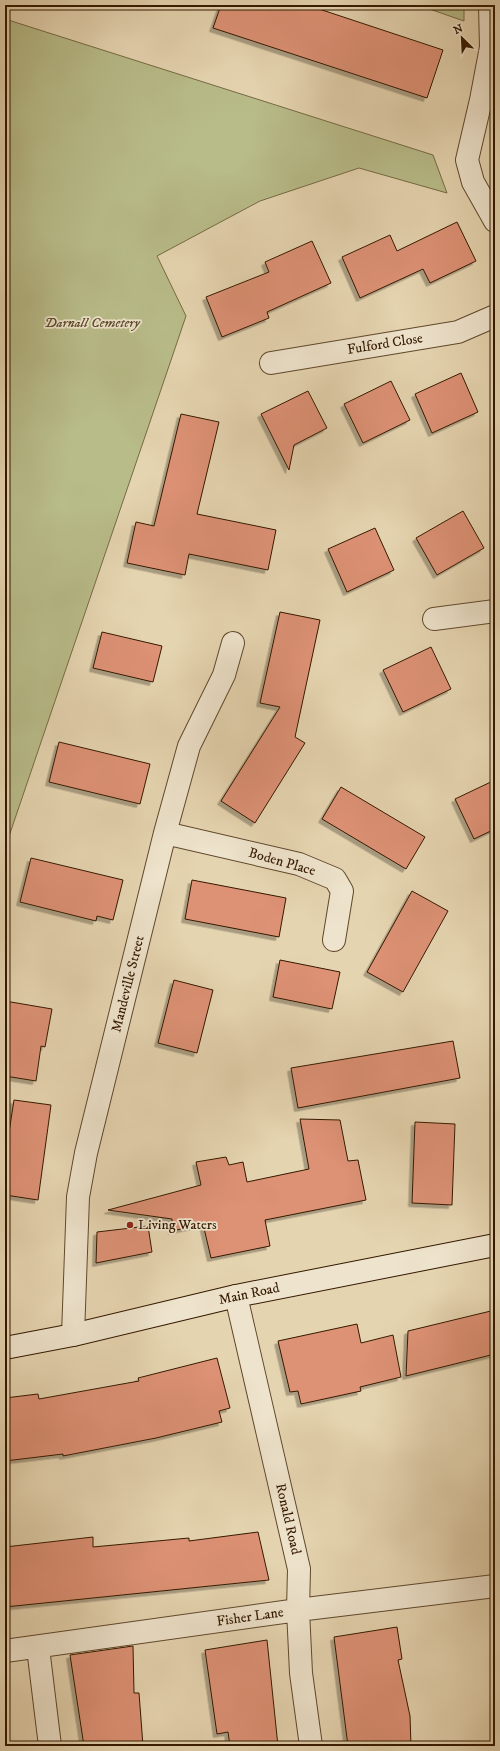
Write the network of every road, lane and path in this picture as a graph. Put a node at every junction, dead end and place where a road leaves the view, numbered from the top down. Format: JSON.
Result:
{"nodes":[{"id":1,"x":490,"y":5,"type":"edge"},
{"id":2,"x":495,"y":222,"type":"edge"},
{"id":3,"x":495,"y":316,"type":"edge"},
{"id":4,"x":271,"y":363,"type":"dead end"},
{"id":5,"x":495,"y":611,"type":"edge"},
{"id":6,"x":434,"y":619,"type":"dead end"},
{"id":7,"x":233,"y":643,"type":"dead end"},
{"id":8,"x":166,"y":833,"type":"junction"},
{"id":9,"x":334,"y":940,"type":"dead end"},
{"id":10,"x":495,"y":1245,"type":"edge"},
{"id":11,"x":236,"y":1296,"type":"junction"},
{"id":12,"x":72,"y":1335,"type":"junction"},
{"id":13,"x":5,"y":1348,"type":"edge"},
{"id":14,"x":495,"y":1586,"type":"edge"},
{"id":15,"x":298,"y":1610,"type":"junction"},
{"id":16,"x":38,"y":1648,"type":"junction"},
{"id":17,"x":5,"y":1651,"type":"edge"},
{"id":18,"x":50,"y":1746,"type":"edge"},
{"id":19,"x":311,"y":1746,"type":"edge"}],
"edges":[{"from":1,"to":2,"type":"street"},
{"from":3,"to":4,"type":"street","name":"Fulford Close"},
{"from":5,"to":6,"type":"street"},
{"from":7,"to":8,"type":"street","name":"Mandeville Street"},
{"from":8,"to":9,"type":"street","name":"Boden Place"},
{"from":8,"to":12,"type":"street","name":"Mandeville Street"},
{"from":10,"to":11,"type":"street","name":"Main Road"},
{"from":11,"to":12,"type":"street","name":"Main Road"},
{"from":11,"to":15,"type":"street","name":"Ronald Road"},
{"from":12,"to":13,"type":"street","name":"Main Road"},
{"from":14,"to":15,"type":"street","name":"Fisher Lane"},
{"from":15,"to":16,"type":"street","name":"Fisher Lane"},
{"from":15,"to":19,"type":"street","name":"Ronald Road"},
{"from":16,"to":17,"type":"street","name":"Fisher Lane"},
{"from":16,"to":18,"type":"street"}]}
